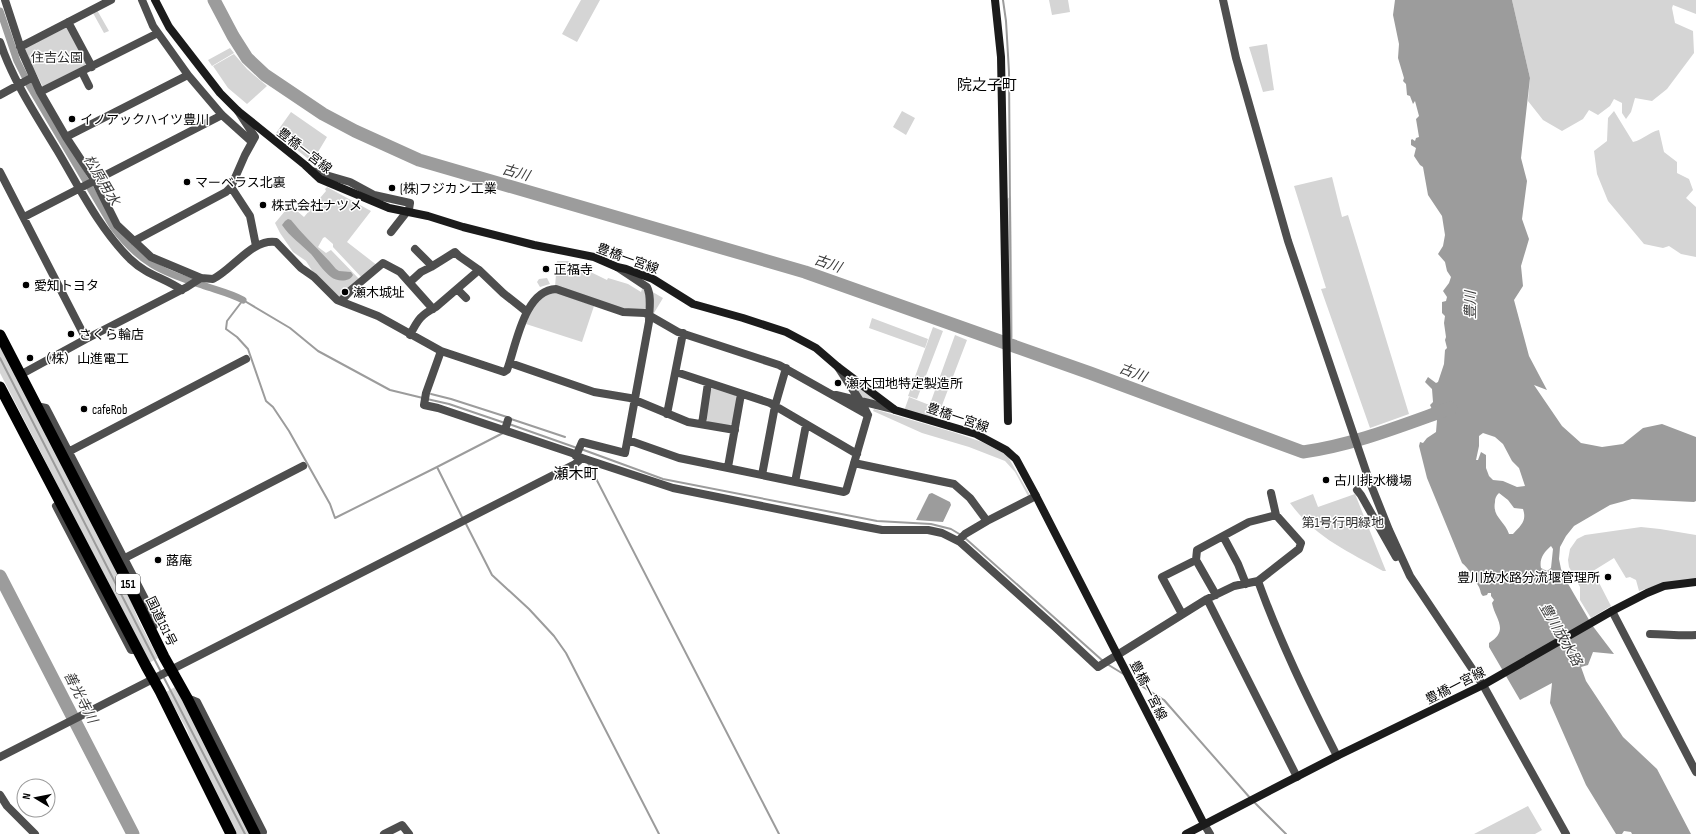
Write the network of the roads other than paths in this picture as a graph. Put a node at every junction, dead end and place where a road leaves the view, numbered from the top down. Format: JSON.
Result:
{"nodes":[{"id":1,"x":5,"y":0,"type":"edge"},
{"id":2,"x":111,"y":0,"type":"edge"},
{"id":3,"x":142,"y":0,"type":"edge"},
{"id":4,"x":155,"y":0,"type":"edge"},
{"id":5,"x":995,"y":0,"type":"edge"},
{"id":6,"x":1223,"y":0,"type":"edge"},
{"id":7,"x":68,"y":22,"type":"junction"},
{"id":8,"x":158,"y":33,"type":"junction"},
{"id":9,"x":0,"y":42,"type":"edge"},
{"id":10,"x":20,"y":47,"type":"junction"},
{"id":11,"x":92,"y":67,"type":"junction"},
{"id":12,"x":82,"y":72,"type":"junction"},
{"id":13,"x":188,"y":75,"type":"junction"},
{"id":14,"x":32,"y":78,"type":"junction"},
{"id":15,"x":20,"y":85,"type":"junction"},
{"id":16,"x":89,"y":86,"type":"dead end"},
{"id":17,"x":40,"y":92,"type":"junction"},
{"id":18,"x":0,"y":95,"type":"edge"},
{"id":19,"x":238,"y":111,"type":"junction"},
{"id":20,"x":222,"y":115,"type":"junction"},
{"id":21,"x":66,"y":137,"type":"junction"},
{"id":22,"x":252,"y":142,"type":"junction"},
{"id":23,"x":0,"y":172,"type":"edge"},
{"id":24,"x":94,"y":182,"type":"junction"},
{"id":25,"x":231,"y":187,"type":"junction"},
{"id":26,"x":82,"y":188,"type":"junction"},
{"id":27,"x":405,"y":211,"type":"junction"},
{"id":28,"x":24,"y":218,"type":"junction"},
{"id":29,"x":391,"y":232,"type":"dead end"},
{"id":30,"x":134,"y":241,"type":"junction"},
{"id":31,"x":256,"y":246,"type":"junction"},
{"id":32,"x":415,"y":249,"type":"dead end"},
{"id":33,"x":432,"y":266,"type":"junction"},
{"id":34,"x":617,"y":267,"type":"junction"},
{"id":35,"x":479,"y":270,"type":"junction"},
{"id":36,"x":201,"y":279,"type":"junction"},
{"id":37,"x":410,"y":282,"type":"junction"},
{"id":38,"x":185,"y":288,"type":"junction"},
{"id":39,"x":457,"y":289,"type":"junction"},
{"id":40,"x":466,"y":298,"type":"dead end"},
{"id":41,"x":341,"y":302,"type":"junction"},
{"id":42,"x":433,"y":309,"type":"junction"},
{"id":43,"x":527,"y":312,"type":"junction"},
{"id":44,"x":649,"y":315,"type":"junction"},
{"id":45,"x":683,"y":333,"type":"junction"},
{"id":46,"x":0,"y":335,"type":"edge"},
{"id":47,"x":410,"y":335,"type":"junction"},
{"id":48,"x":86,"y":339,"type":"junction"},
{"id":49,"x":440,"y":352,"type":"junction"},
{"id":50,"x":246,"y":359,"type":"dead end"},
{"id":51,"x":510,"y":363,"type":"junction"},
{"id":52,"x":838,"y":367,"type":"junction"},
{"id":53,"x":786,"y":368,"type":"junction"},
{"id":54,"x":676,"y":372,"type":"junction"},
{"id":55,"x":20,"y":375,"type":"junction"},
{"id":56,"x":708,"y":383,"type":"junction"},
{"id":57,"x":0,"y":387,"type":"edge"},
{"id":58,"x":741,"y":394,"type":"junction"},
{"id":59,"x":830,"y":394,"type":"junction"},
{"id":60,"x":635,"y":400,"type":"junction"},
{"id":61,"x":858,"y":400,"type":"junction"},
{"id":62,"x":36,"y":406,"type":"junction"},
{"id":63,"x":775,"y":406,"type":"junction"},
{"id":64,"x":895,"y":410,"type":"junction"},
{"id":65,"x":667,"y":414,"type":"junction"},
{"id":66,"x":868,"y":415,"type":"junction"},
{"id":67,"x":1008,"y":421,"type":"dead end"},
{"id":68,"x":702,"y":424,"type":"junction"},
{"id":69,"x":806,"y":425,"type":"junction"},
{"id":70,"x":735,"y":430,"type":"junction"},
{"id":71,"x":628,"y":440,"type":"junction"},
{"id":72,"x":68,"y":452,"type":"junction"},
{"id":73,"x":856,"y":454,"type":"junction"},
{"id":74,"x":581,"y":455,"type":"junction"},
{"id":75,"x":854,"y":463,"type":"junction"},
{"id":76,"x":303,"y":466,"type":"dead end"},
{"id":77,"x":728,"y":467,"type":"junction"},
{"id":78,"x":762,"y":475,"type":"junction"},
{"id":79,"x":795,"y":482,"type":"junction"},
{"id":80,"x":1357,"y":490,"type":"dead end"},
{"id":81,"x":1271,"y":494,"type":"dead end"},
{"id":82,"x":1036,"y":496,"type":"junction"},
{"id":83,"x":1276,"y":515,"type":"junction"},
{"id":84,"x":987,"y":521,"type":"junction"},
{"id":85,"x":1223,"y":536,"type":"junction"},
{"id":86,"x":961,"y":538,"type":"junction"},
{"id":87,"x":124,"y":559,"type":"junction"},
{"id":88,"x":1196,"y":560,"type":"junction"},
{"id":89,"x":1406,"y":569,"type":"junction"},
{"id":90,"x":1258,"y":581,"type":"junction"},
{"id":91,"x":1696,"y":582,"type":"edge"},
{"id":92,"x":1246,"y":584,"type":"junction"},
{"id":93,"x":1216,"y":595,"type":"junction"},
{"id":94,"x":1207,"y":599,"type":"junction"},
{"id":95,"x":1612,"y":611,"type":"junction"},
{"id":96,"x":1182,"y":614,"type":"junction"},
{"id":97,"x":150,"y":630,"type":"junction"},
{"id":98,"x":1650,"y":634,"type":"dead end"},
{"id":99,"x":1696,"y":635,"type":"edge"},
{"id":100,"x":1118,"y":655,"type":"junction"},
{"id":101,"x":170,"y":669,"type":"junction"},
{"id":102,"x":153,"y":679,"type":"junction"},
{"id":103,"x":1483,"y":686,"type":"junction"},
{"id":104,"x":188,"y":698,"type":"junction"},
{"id":105,"x":174,"y":717,"type":"junction"},
{"id":106,"x":1337,"y":756,"type":"junction"},
{"id":107,"x":0,"y":757,"type":"edge"},
{"id":108,"x":1696,"y":772,"type":"edge"},
{"id":109,"x":1297,"y":777,"type":"junction"},
{"id":110,"x":0,"y":796,"type":"edge"},
{"id":111,"x":1204,"y":824,"type":"junction"},
{"id":112,"x":30,"y":832,"type":"edge"},
{"id":113,"x":226,"y":834,"type":"edge"},
{"id":114,"x":231,"y":834,"type":"edge"},
{"id":115,"x":255,"y":834,"type":"edge"},
{"id":116,"x":262,"y":834,"type":"edge"},
{"id":117,"x":384,"y":834,"type":"edge"},
{"id":118,"x":409,"y":834,"type":"edge"},
{"id":119,"x":1186,"y":834,"type":"edge"},
{"id":120,"x":1210,"y":834,"type":"edge"},
{"id":121,"x":1566,"y":834,"type":"edge"}],
"edges":[{"from":1,"to":10,"type":"street"},
{"from":2,"to":7,"type":"street"},
{"from":3,"to":8,"type":"street"},
{"from":4,"to":19,"type":"main road","name":"豊橋一宮線"},
{"from":5,"to":67,"type":"main road","name":"豊橋一宮線"},
{"from":6,"to":89,"type":"street"},
{"from":7,"to":10,"type":"street"},
{"from":7,"to":11,"type":"street"},
{"from":8,"to":11,"type":"street"},
{"from":8,"to":13,"type":"street"},
{"from":9,"to":15,"type":"street"},
{"from":10,"to":14,"type":"street"},
{"from":11,"to":12,"type":"street"},
{"from":12,"to":16,"type":"street"},
{"from":12,"to":17,"type":"street"},
{"from":13,"to":20,"type":"street"},
{"from":13,"to":21,"type":"street"},
{"from":14,"to":15,"type":"street"},
{"from":14,"to":17,"type":"street"},
{"from":15,"to":18,"type":"street"},
{"from":15,"to":26,"type":"street"},
{"from":17,"to":21,"type":"street"},
{"from":19,"to":22,"type":"street"},
{"from":19,"to":27,"type":"main road","name":"豊橋一宮線"},
{"from":20,"to":22,"type":"street"},
{"from":20,"to":24,"type":"street"},
{"from":21,"to":24,"type":"street"},
{"from":22,"to":25,"type":"street"},
{"from":23,"to":28,"type":"street"},
{"from":24,"to":26,"type":"street"},
{"from":24,"to":30,"type":"street"},
{"from":25,"to":30,"type":"street"},
{"from":25,"to":31,"type":"street"},
{"from":26,"to":28,"type":"street"},
{"from":26,"to":38,"type":"street"},
{"from":27,"to":29,"type":"street"},
{"from":27,"to":34,"type":"main road","name":"豊橋一宮線"},
{"from":28,"to":48,"type":"street"},
{"from":30,"to":36,"type":"street"},
{"from":31,"to":36,"type":"street"},
{"from":31,"to":41,"type":"street"},
{"from":32,"to":33,"type":"street"},
{"from":33,"to":35,"type":"street"},
{"from":33,"to":37,"type":"street"},
{"from":34,"to":44,"type":"street"},
{"from":34,"to":52,"type":"main road","name":"豊橋一宮線"},
{"from":35,"to":39,"type":"street"},
{"from":35,"to":43,"type":"street"},
{"from":36,"to":38,"type":"street"},
{"from":37,"to":41,"type":"street"},
{"from":37,"to":42,"type":"street"},
{"from":38,"to":48,"type":"street"},
{"from":39,"to":40,"type":"street"},
{"from":39,"to":42,"type":"street"},
{"from":41,"to":47,"type":"street"},
{"from":42,"to":47,"type":"street"},
{"from":43,"to":44,"type":"street"},
{"from":43,"to":51,"type":"street"},
{"from":44,"to":45,"type":"street"},
{"from":44,"to":60,"type":"street"},
{"from":45,"to":53,"type":"street"},
{"from":45,"to":54,"type":"street"},
{"from":46,"to":55,"type":"highway","name":"国道151号","number":"151"},
{"from":47,"to":49,"type":"street"},
{"from":48,"to":55,"type":"street"},
{"from":49,"to":51,"type":"street"},
{"from":49,"to":74,"type":"street"},
{"from":50,"to":72,"type":"street"},
{"from":51,"to":60,"type":"street"},
{"from":52,"to":61,"type":"street"},
{"from":52,"to":64,"type":"main road","name":"豊橋一宮線"},
{"from":53,"to":59,"type":"street"},
{"from":53,"to":63,"type":"street"},
{"from":54,"to":56,"type":"street"},
{"from":54,"to":65,"type":"street"},
{"from":55,"to":62,"type":"highway","name":"国道151号","number":"151"},
{"from":56,"to":58,"type":"street"},
{"from":56,"to":68,"type":"street"},
{"from":57,"to":102,"type":"highway","number":"151"},
{"from":58,"to":63,"type":"street"},
{"from":58,"to":70,"type":"street"},
{"from":59,"to":61,"type":"street"},
{"from":59,"to":66,"type":"street"},
{"from":60,"to":65,"type":"street"},
{"from":60,"to":71,"type":"street"},
{"from":61,"to":64,"type":"street"},
{"from":61,"to":66,"type":"street"},
{"from":62,"to":72,"type":"street"},
{"from":62,"to":97,"type":"highway","name":"国道151号","number":"151"},
{"from":63,"to":69,"type":"street"},
{"from":63,"to":78,"type":"street"},
{"from":64,"to":82,"type":"main road","name":"豊橋一宮線"},
{"from":65,"to":68,"type":"street"},
{"from":66,"to":73,"type":"street"},
{"from":68,"to":70,"type":"street"},
{"from":69,"to":73,"type":"street"},
{"from":69,"to":79,"type":"street"},
{"from":70,"to":77,"type":"street"},
{"from":71,"to":74,"type":"street"},
{"from":71,"to":77,"type":"street"},
{"from":72,"to":87,"type":"street"},
{"from":73,"to":75,"type":"street"},
{"from":74,"to":86,"type":"street"},
{"from":74,"to":101,"type":"street"},
{"from":75,"to":79,"type":"street"},
{"from":75,"to":84,"type":"street"},
{"from":76,"to":87,"type":"street"},
{"from":77,"to":78,"type":"street"},
{"from":78,"to":79,"type":"street"},
{"from":80,"to":89,"type":"street"},
{"from":81,"to":83,"type":"street"},
{"from":82,"to":84,"type":"street"},
{"from":82,"to":100,"type":"main road","name":"豊橋一宮線"},
{"from":83,"to":85,"type":"street"},
{"from":83,"to":90,"type":"street"},
{"from":84,"to":86,"type":"street"},
{"from":85,"to":88,"type":"street"},
{"from":85,"to":92,"type":"street"},
{"from":86,"to":100,"type":"street"},
{"from":87,"to":97,"type":"street"},
{"from":88,"to":93,"type":"street"},
{"from":88,"to":96,"type":"street"},
{"from":89,"to":103,"type":"street"},
{"from":90,"to":92,"type":"street"},
{"from":90,"to":106,"type":"street"},
{"from":91,"to":95,"type":"main road","name":"豊橋一宮線"},
{"from":92,"to":93,"type":"street"},
{"from":93,"to":94,"type":"street"},
{"from":94,"to":96,"type":"street"},
{"from":94,"to":109,"type":"street"},
{"from":95,"to":103,"type":"main road","name":"豊橋一宮線"},
{"from":95,"to":108,"type":"street"},
{"from":96,"to":100,"type":"street"},
{"from":97,"to":101,"type":"highway","name":"国道151号","number":"151"},
{"from":98,"to":99,"type":"street"},
{"from":100,"to":111,"type":"main road","name":"豊橋一宮線"},
{"from":101,"to":102,"type":"street"},
{"from":101,"to":104,"type":"highway","name":"国道151号","number":"151"},
{"from":102,"to":105,"type":"highway","number":"151"},
{"from":102,"to":107,"type":"street"},
{"from":103,"to":106,"type":"main road","name":"豊橋一宮線"},
{"from":103,"to":121,"type":"street"},
{"from":104,"to":115,"type":"highway","name":"国道151号","number":"151"},
{"from":104,"to":116,"type":"street"},
{"from":105,"to":113,"type":"street"},
{"from":105,"to":114,"type":"highway","number":"151"},
{"from":106,"to":109,"type":"main road","name":"豊橋一宮線"},
{"from":109,"to":111,"type":"main road","name":"豊橋一宮線"},
{"from":110,"to":112,"type":"street"},
{"from":111,"to":119,"type":"main road"},
{"from":111,"to":120,"type":"street"},
{"from":117,"to":118,"type":"street"}]}
